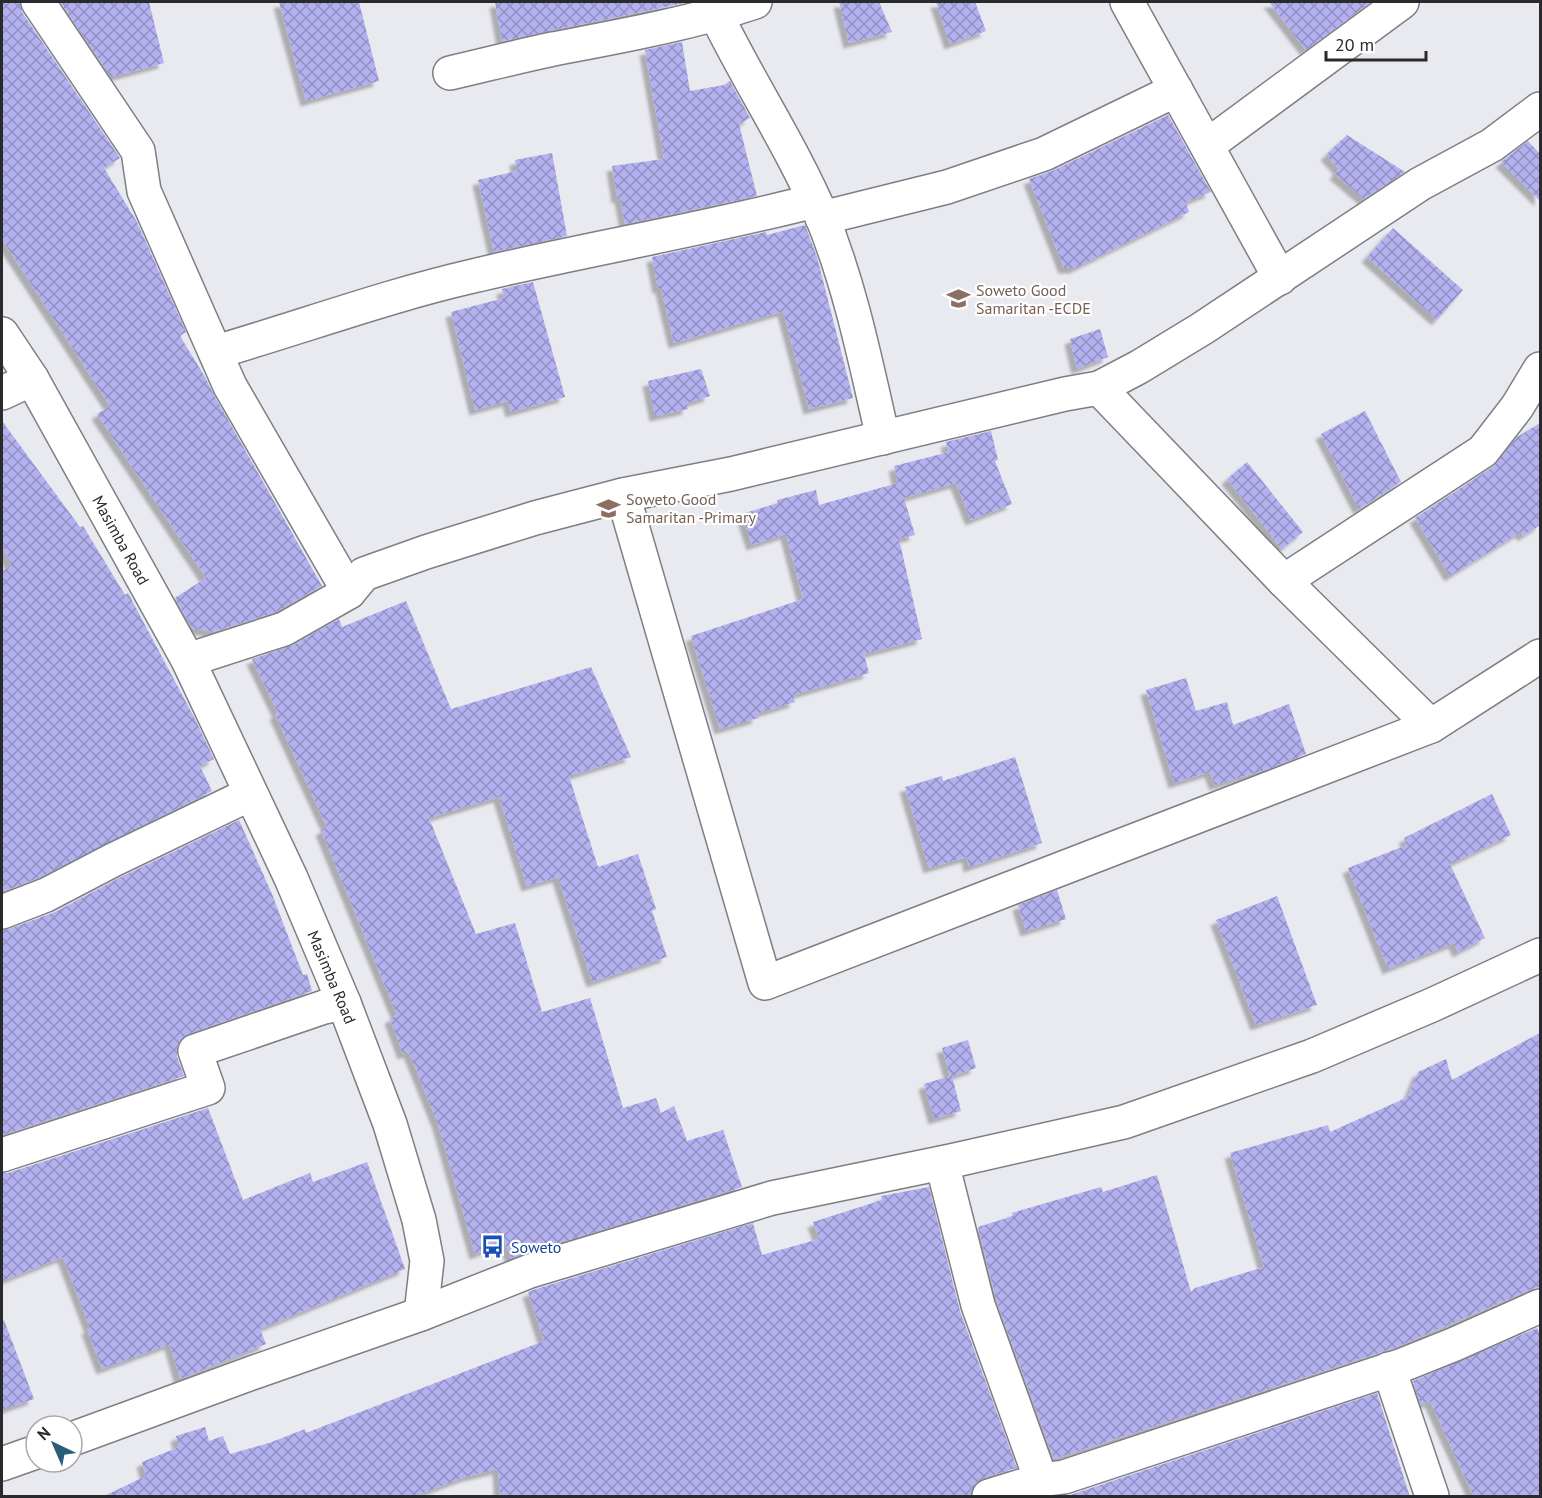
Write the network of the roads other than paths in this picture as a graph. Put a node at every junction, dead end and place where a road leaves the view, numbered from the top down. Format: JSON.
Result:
{"nodes":[{"id":1,"x":38,"y":2,"type":"edge"},
{"id":2,"x":755,"y":2,"type":"edge"},
{"id":3,"x":1127,"y":2,"type":"edge"},
{"id":4,"x":1402,"y":2,"type":"edge"},
{"id":5,"x":713,"y":8,"type":"edge"},
{"id":6,"x":450,"y":73,"type":"dead end"},
{"id":7,"x":1176,"y":90,"type":"junction"},
{"id":8,"x":1540,"y":110,"type":"edge"},
{"id":9,"x":1208,"y":145,"type":"junction"},
{"id":10,"x":818,"y":210,"type":"junction"},
{"id":11,"x":1280,"y":278,"type":"junction"},
{"id":12,"x":2,"y":334,"type":"edge"},
{"id":13,"x":216,"y":352,"type":"junction"},
{"id":14,"x":1540,"y":369,"type":"edge"},
{"id":15,"x":32,"y":380,"type":"junction"},
{"id":16,"x":1099,"y":388,"type":"junction"},
{"id":17,"x":2,"y":393,"type":"edge"},
{"id":18,"x":884,"y":438,"type":"junction"},
{"id":19,"x":623,"y":495,"type":"junction"},
{"id":20,"x":1284,"y":581,"type":"junction"},
{"id":21,"x":349,"y":592,"type":"junction"},
{"id":22,"x":1540,"y":656,"type":"edge"},
{"id":23,"x":188,"y":660,"type":"junction"},
{"id":24,"x":1431,"y":726,"type":"junction"},
{"id":25,"x":250,"y":794,"type":"junction"},
{"id":26,"x":2,"y":912,"type":"edge"},
{"id":27,"x":1540,"y":955,"type":"edge"},
{"id":28,"x":344,"y":1003,"type":"junction"},
{"id":29,"x":2,"y":1155,"type":"edge"},
{"id":30,"x":942,"y":1163,"type":"junction"},
{"id":31,"x":1540,"y":1306,"type":"edge"},
{"id":32,"x":421,"y":1314,"type":"junction"},
{"id":33,"x":1389,"y":1369,"type":"junction"},
{"id":34,"x":84,"y":1435,"type":"edge"},
{"id":35,"x":24,"y":1456,"type":"edge"},
{"id":36,"x":2,"y":1464,"type":"edge"},
{"id":37,"x":1057,"y":1484,"type":"edge"},
{"id":38,"x":989,"y":1497,"type":"edge"},
{"id":39,"x":1432,"y":1497,"type":"edge"}],
"edges":[{"from":1,"to":13,"type":"street"},
{"from":2,"to":5,"type":"street"},
{"from":3,"to":7,"type":"street"},
{"from":4,"to":9,"type":"street"},
{"from":5,"to":6,"type":"street"},
{"from":5,"to":10,"type":"street"},
{"from":7,"to":9,"type":"street"},
{"from":7,"to":10,"type":"street"},
{"from":8,"to":11,"type":"street"},
{"from":9,"to":11,"type":"street"},
{"from":10,"to":13,"type":"street"},
{"from":10,"to":18,"type":"street"},
{"from":11,"to":16,"type":"street"},
{"from":12,"to":15,"type":"street","name":"Masimba Road"},
{"from":13,"to":21,"type":"street"},
{"from":14,"to":20,"type":"street"},
{"from":15,"to":17,"type":"street"},
{"from":15,"to":23,"type":"street","name":"Masimba Road"},
{"from":16,"to":18,"type":"street"},
{"from":16,"to":20,"type":"street"},
{"from":18,"to":19,"type":"street"},
{"from":19,"to":21,"type":"street"},
{"from":19,"to":24,"type":"street"},
{"from":20,"to":24,"type":"street"},
{"from":21,"to":23,"type":"street"},
{"from":22,"to":24,"type":"street"},
{"from":23,"to":25,"type":"street","name":"Masimba Road"},
{"from":25,"to":26,"type":"street"},
{"from":25,"to":28,"type":"street","name":"Masimba Road"},
{"from":27,"to":30,"type":"street"},
{"from":28,"to":29,"type":"street"},
{"from":28,"to":32,"type":"street","name":"Masimba Road"},
{"from":30,"to":32,"type":"street"},
{"from":30,"to":37,"type":"street"},
{"from":31,"to":33,"type":"street"},
{"from":32,"to":34,"type":"street"},
{"from":33,"to":37,"type":"street"},
{"from":33,"to":39,"type":"street"},
{"from":35,"to":36,"type":"street"},
{"from":37,"to":38,"type":"street"}]}
